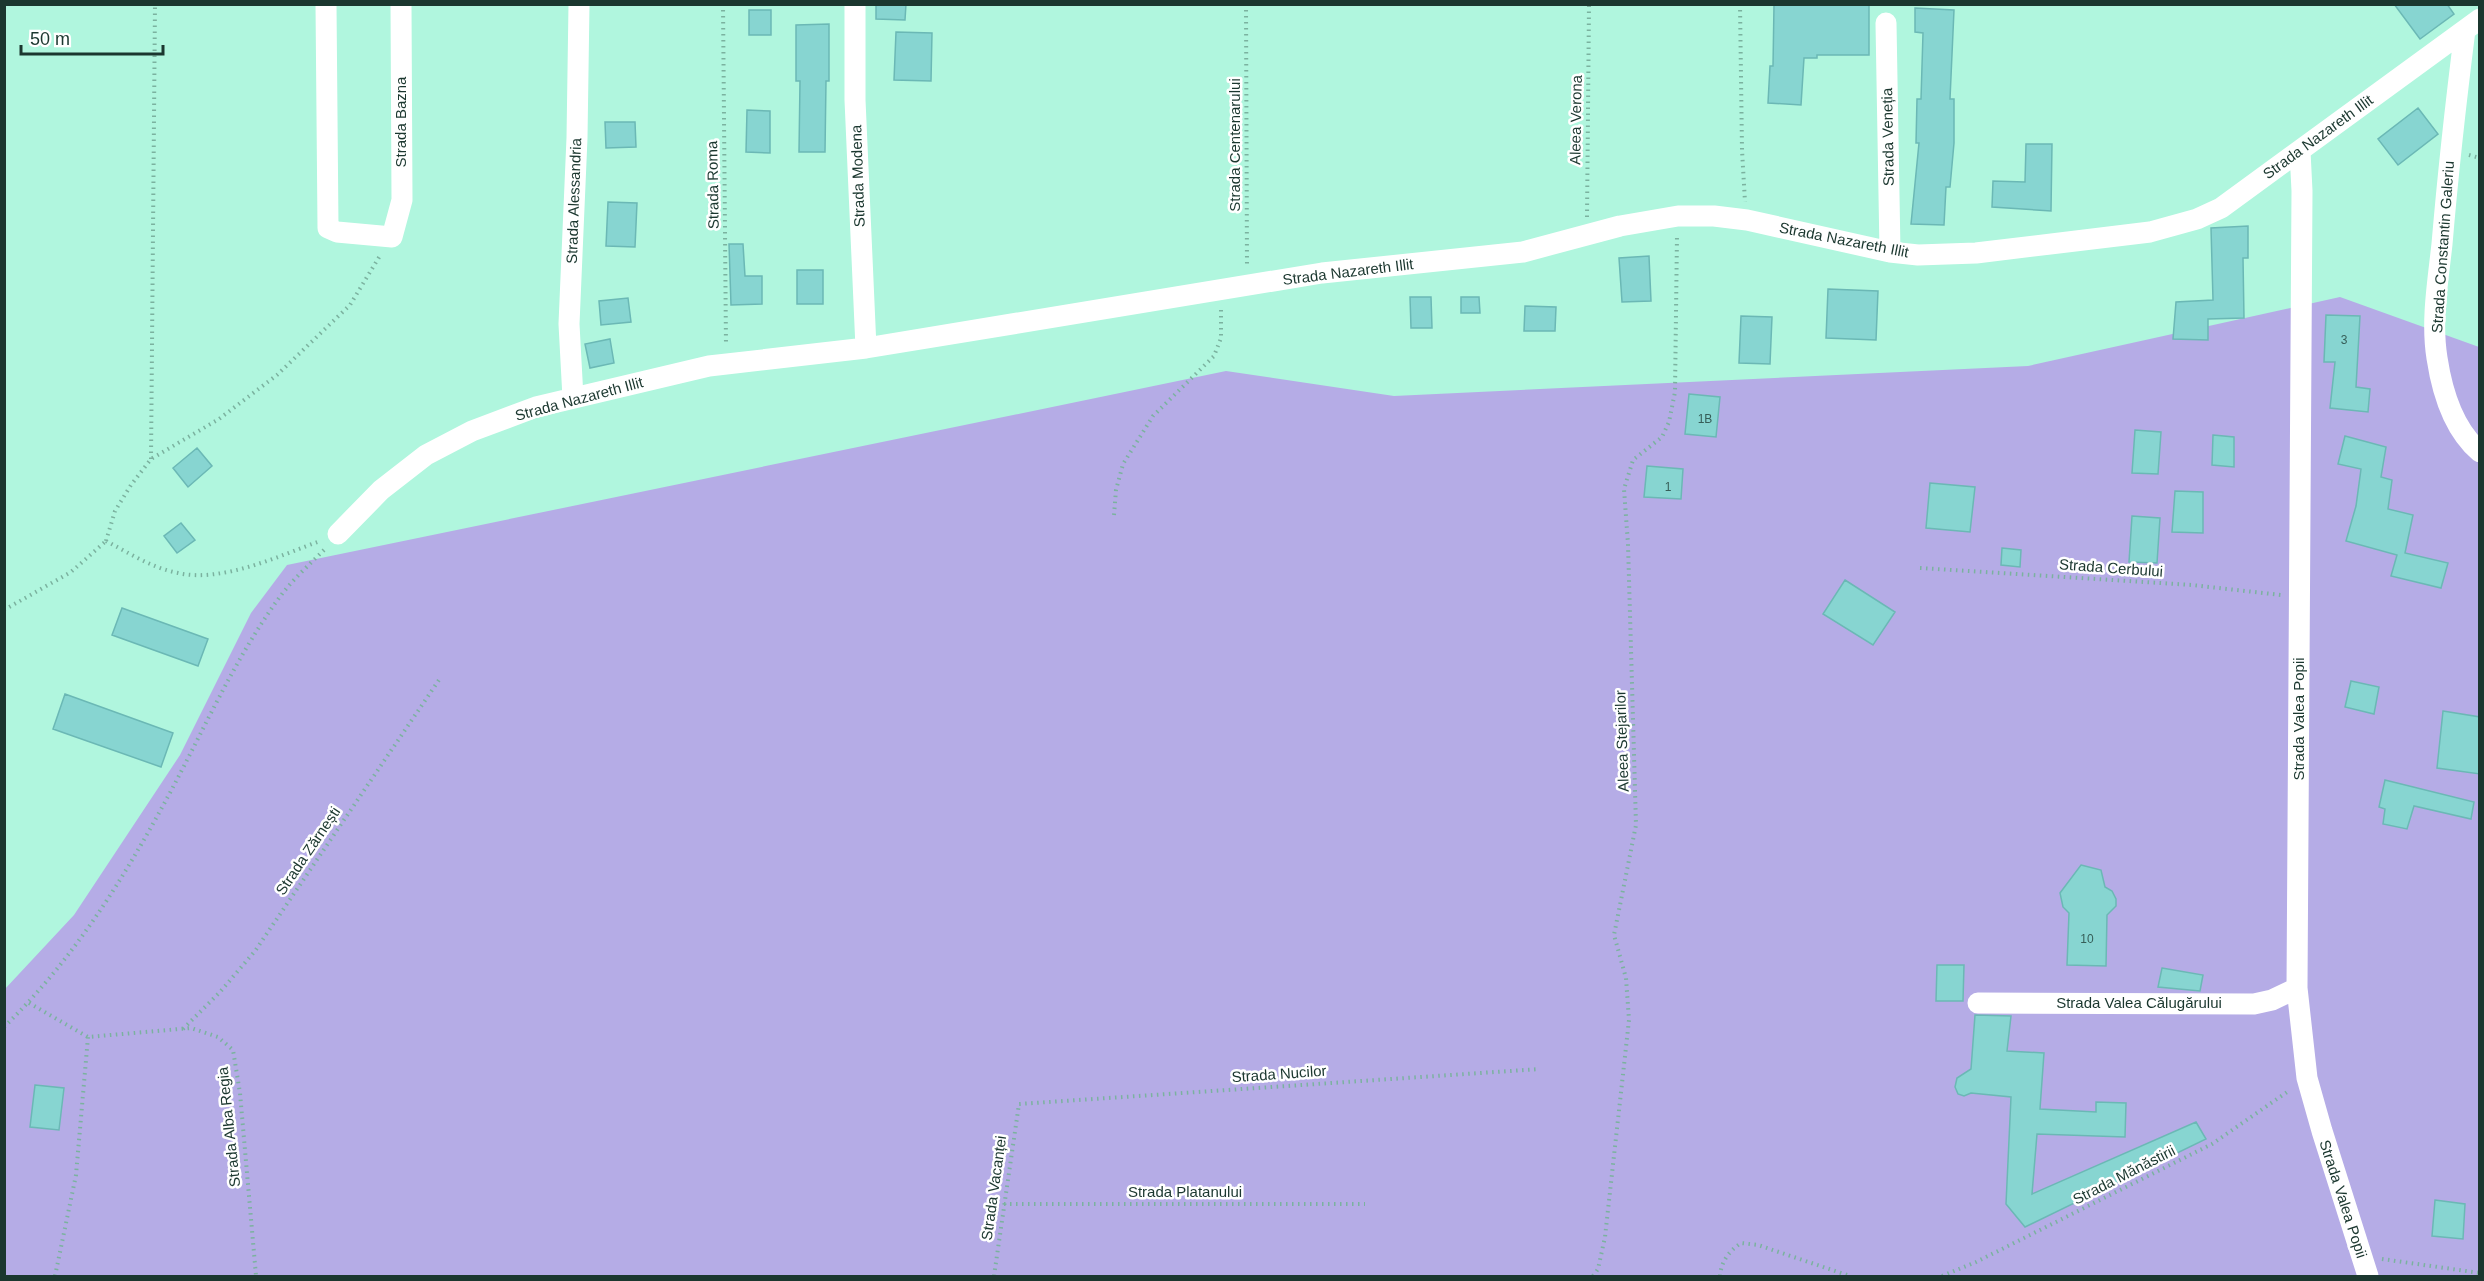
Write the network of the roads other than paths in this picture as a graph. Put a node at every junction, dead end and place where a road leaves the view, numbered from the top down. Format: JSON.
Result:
{"nodes":[{"id":1,"x":326,"y":4,"type":"edge"},
{"id":2,"x":401,"y":4,"type":"edge"},
{"id":3,"x":579,"y":4,"type":"edge"},
{"id":4,"x":855,"y":4,"type":"edge"},
{"id":5,"x":1886,"y":23,"type":"dead end"},
{"id":6,"x":2472,"y":24,"type":"edge"},
{"id":7,"x":2300,"y":151,"type":"junction"},
{"id":8,"x":1890,"y":252,"type":"junction"},
{"id":9,"x":866,"y":348,"type":"junction"},
{"id":10,"x":573,"y":398,"type":"junction"},
{"id":11,"x":2480,"y":453,"type":"edge"},
{"id":12,"x":338,"y":534,"type":"road end"},
{"id":13,"x":2297,"y":988,"type":"junction"},
{"id":14,"x":1978,"y":1003,"type":"dead end"},
{"id":15,"x":2368,"y":1276,"type":"edge"}],
"edges":[{"from":1,"to":2,"type":"street","name":"Strada Bazna"},
{"from":3,"to":10,"type":"street","name":"Strada Alessandria"},
{"from":4,"to":9,"type":"street","name":"Strada Modena"},
{"from":5,"to":8,"type":"street","name":"Strada Veneția"},
{"from":6,"to":7,"type":"street","name":"Strada Nazareth Illit"},
{"from":6,"to":11,"type":"street","name":"Strada Constantin Galeriu"},
{"from":7,"to":8,"type":"street","name":"Strada Nazareth Illit"},
{"from":7,"to":13,"type":"street","name":"Strada Valea Popii"},
{"from":8,"to":9,"type":"street","name":"Strada Nazareth Illit"},
{"from":9,"to":10,"type":"street","name":"Strada Nazareth Illit"},
{"from":10,"to":12,"type":"street","name":"Strada Nazareth Illit"},
{"from":13,"to":14,"type":"street","name":"Strada Valea Călugărului"},
{"from":13,"to":15,"type":"street","name":"Strada Valea Popii"}]}
